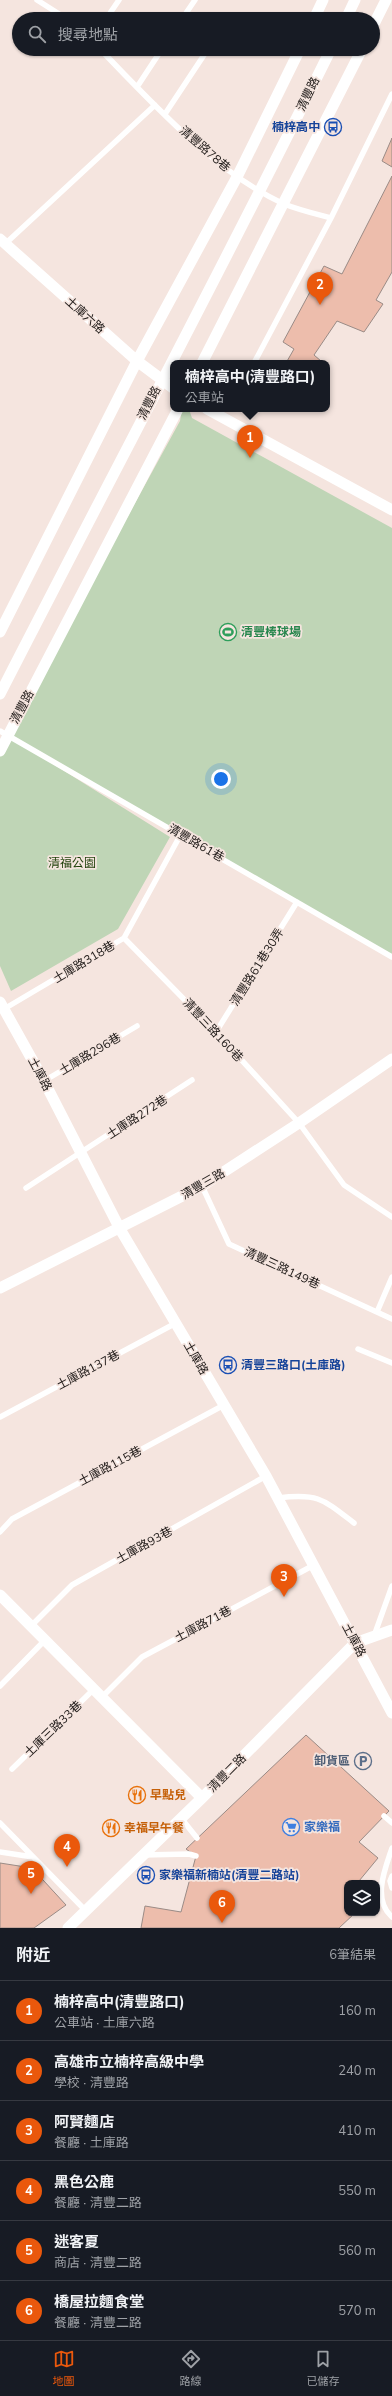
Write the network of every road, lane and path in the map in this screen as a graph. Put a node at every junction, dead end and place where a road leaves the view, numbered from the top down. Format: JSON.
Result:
{"nodes":[{"id":1,"x":37,"y":0,"type":"edge"},
{"id":2,"x":119,"y":0,"type":"edge"},
{"id":3,"x":195,"y":0,"type":"edge"},
{"id":4,"x":323,"y":0,"type":"edge"},
{"id":5,"x":355,"y":0,"type":"edge"},
{"id":6,"x":386,"y":0,"type":"edge"},
{"id":7,"x":56,"y":12,"type":"edge"},
{"id":8,"x":111,"y":12,"type":"edge"},
{"id":9,"x":187,"y":12,"type":"edge"},
{"id":10,"x":317,"y":12,"type":"edge"},
{"id":11,"x":349,"y":12,"type":"edge"},
{"id":12,"x":380,"y":12,"type":"edge"},
{"id":13,"x":107,"y":56,"type":"edge"},
{"id":14,"x":157,"y":56,"type":"edge"},
{"id":15,"x":203,"y":56,"type":"edge"},
{"id":16,"x":297,"y":56,"type":"edge"},
{"id":17,"x":328,"y":56,"type":"edge"},
{"id":18,"x":359,"y":56,"type":"edge"},
{"id":19,"x":137,"y":87,"type":"junction"},
{"id":20,"x":392,"y":94,"type":"edge"},
{"id":21,"x":154,"y":105,"type":"junction"},
{"id":22,"x":165,"y":114,"type":"junction"},
{"id":23,"x":237,"y":177,"type":"junction"},
{"id":24,"x":261,"y":190,"type":"junction"},
{"id":25,"x":285,"y":204,"type":"junction"},
{"id":26,"x":331,"y":218,"type":"junction"},
{"id":27,"x":2,"y":241,"type":"edge"},
{"id":28,"x":171,"y":360,"type":"edge"},
{"id":29,"x":204,"y":360,"type":"edge"},
{"id":30,"x":256,"y":360,"type":"edge"},
{"id":31,"x":137,"y":361,"type":"junction"},
{"id":32,"x":170,"y":362,"type":"edge"},
{"id":33,"x":161,"y":379,"type":"junction"},
{"id":34,"x":170,"y":386,"type":"edge"},
{"id":35,"x":176,"y":412,"type":"edge"},
{"id":36,"x":212,"y":412,"type":"edge"},
{"id":37,"x":392,"y":510,"type":"edge"},
{"id":38,"x":0,"y":632,"type":"edge"},
{"id":39,"x":0,"y":694,"type":"edge"},
{"id":40,"x":4,"y":733,"type":"edge"},
{"id":41,"x":0,"y":751,"type":"edge"},
{"id":42,"x":180,"y":834,"type":"junction"},
{"id":43,"x":297,"y":902,"type":"junction"},
{"id":44,"x":124,"y":938,"type":"junction"},
{"id":45,"x":392,"y":957,"type":"edge"},
{"id":46,"x":2,"y":1006,"type":"edge"},
{"id":47,"x":137,"y":1026,"type":"dead end"},
{"id":48,"x":216,"y":1032,"type":"junction"},
{"id":49,"x":392,"y":1059,"type":"edge"},
{"id":50,"x":192,"y":1080,"type":"dead end"},
{"id":51,"x":44,"y":1081,"type":"junction"},
{"id":52,"x":299,"y":1124,"type":"junction"},
{"id":53,"x":82,"y":1153,"type":"junction"},
{"id":54,"x":202,"y":1186,"type":"junction"},
{"id":55,"x":26,"y":1188,"type":"dead end"},
{"id":56,"x":392,"y":1217,"type":"edge"},
{"id":57,"x":120,"y":1229,"type":"junction"},
{"id":58,"x":392,"y":1277,"type":"edge"},
{"id":59,"x":0,"y":1288,"type":"edge"},
{"id":60,"x":377,"y":1312,"type":"junction"},
{"id":61,"x":392,"y":1319,"type":"edge"},
{"id":62,"x":176,"y":1323,"type":"junction"},
{"id":63,"x":358,"y":1349,"type":"dead end"},
{"id":64,"x":392,"y":1363,"type":"edge"},
{"id":65,"x":224,"y":1405,"type":"junction"},
{"id":66,"x":0,"y":1417,"type":"edge"},
{"id":67,"x":266,"y":1476,"type":"junction"},
{"id":68,"x":278,"y":1498,"type":"junction"},
{"id":69,"x":354,"y":1523,"type":"dead end"},
{"id":70,"x":0,"y":1532,"type":"edge"},
{"id":71,"x":314,"y":1565,"type":"junction"},
{"id":72,"x":392,"y":1586,"type":"edge"},
{"id":73,"x":0,"y":1595,"type":"edge"},
{"id":74,"x":31,"y":1626,"type":"junction"},
{"id":75,"x":392,"y":1630,"type":"edge"},
{"id":76,"x":374,"y":1636,"type":"junction"},
{"id":77,"x":45,"y":1640,"type":"junction"},
{"id":78,"x":355,"y":1643,"type":"junction"},
{"id":79,"x":0,"y":1686,"type":"edge"},
{"id":80,"x":98,"y":1693,"type":"junction"},
{"id":81,"x":392,"y":1714,"type":"edge"},
{"id":82,"x":12,"y":1769,"type":"dead end"},
{"id":83,"x":202,"y":1798,"type":"junction"},
{"id":84,"x":384,"y":1816,"type":"dead end"},
{"id":85,"x":181,"y":1818,"type":"junction"},
{"id":86,"x":0,"y":1823,"type":"edge"},
{"id":87,"x":392,"y":1823,"type":"edge"},
{"id":88,"x":197,"y":1838,"type":"dead end"},
{"id":89,"x":392,"y":1848,"type":"edge"},
{"id":90,"x":0,"y":1852,"type":"edge"},
{"id":91,"x":143,"y":1855,"type":"junction"},
{"id":92,"x":196,"y":1856,"type":"dead end"},
{"id":93,"x":33,"y":1857,"type":"junction"},
{"id":94,"x":392,"y":1876,"type":"edge"},
{"id":95,"x":392,"y":1888,"type":"edge"},
{"id":96,"x":86,"y":1911,"type":"junction"},
{"id":97,"x":392,"y":1917,"type":"edge"},
{"id":98,"x":68,"y":1928,"type":"edge"}],
"edges":[{"from":1,"to":7,"type":"lane"},
{"from":2,"to":8,"type":"lane"},
{"from":3,"to":9,"type":"lane"},
{"from":4,"to":10,"type":"street"},
{"from":5,"to":11,"type":"street"},
{"from":6,"to":12,"type":"street"},
{"from":13,"to":19,"type":"lane","name":"清豐路78巷"},
{"from":14,"to":19,"type":"lane"},
{"from":15,"to":22,"type":"lane"},
{"from":16,"to":23,"type":"street"},
{"from":17,"to":24,"type":"street","name":"清豐路"},
{"from":18,"to":25,"type":"street"},
{"from":19,"to":21,"type":"lane","name":"清豐路78巷"},
{"from":20,"to":26,"type":"lane"},
{"from":21,"to":22,"type":"lane","name":"清豐路78巷"},
{"from":21,"to":27,"type":"lane"},
{"from":22,"to":23,"type":"lane","name":"清豐路78巷"},
{"from":23,"to":24,"type":"lane","name":"清豐路78巷"},
{"from":23,"to":31,"type":"street"},
{"from":24,"to":25,"type":"lane","name":"清豐路78巷"},
{"from":24,"to":28,"type":"street","name":"清豐路"},
{"from":25,"to":26,"type":"lane","name":"清豐路78巷"},
{"from":25,"to":29,"type":"street"},
{"from":26,"to":30,"type":"lane"},
{"from":27,"to":31,"type":"street","name":"土庫六路"},
{"from":31,"to":33,"type":"street","name":"土庫六路"},
{"from":31,"to":38,"type":"street"},
{"from":32,"to":33,"type":"street","name":"清豐路"},
{"from":33,"to":34,"type":"street","name":"土庫六路"},
{"from":33,"to":39,"type":"street","name":"清豐路"},
{"from":35,"to":40,"type":"street","name":"清豐路"},
{"from":36,"to":37,"type":"street"},
{"from":40,"to":41,"type":"street","name":"清豐路"},
{"from":40,"to":42,"type":"lane","name":"清豐路61巷"},
{"from":42,"to":43,"type":"lane","name":"清豐路61巷"},
{"from":42,"to":44,"type":"lane","name":"土庫路318巷"},
{"from":43,"to":45,"type":"lane","name":"清豐路61巷"},
{"from":43,"to":48,"type":"lane","name":"清豐路61巷30弄"},
{"from":44,"to":46,"type":"lane","name":"土庫路318巷"},
{"from":44,"to":48,"type":"lane","name":"清豐三路160巷"},
{"from":46,"to":51,"type":"street","name":"土庫路"},
{"from":47,"to":51,"type":"lane","name":"土庫路296巷"},
{"from":48,"to":52,"type":"lane","name":"清豐三路160巷"},
{"from":49,"to":52,"type":"street","name":"清豐三路"},
{"from":50,"to":53,"type":"lane","name":"土庫路272巷"},
{"from":51,"to":53,"type":"street","name":"土庫路"},
{"from":52,"to":54,"type":"street","name":"清豐三路"},
{"from":52,"to":56,"type":"lane","name":"清豐三路160巷"},
{"from":53,"to":55,"type":"lane","name":"土庫路272巷"},
{"from":53,"to":57,"type":"street","name":"土庫路"},
{"from":54,"to":57,"type":"street","name":"清豐三路"},
{"from":54,"to":60,"type":"lane","name":"清豐三路149巷"},
{"from":57,"to":59,"type":"street","name":"清豐三路"},
{"from":57,"to":62,"type":"street","name":"土庫路"},
{"from":58,"to":60,"type":"lane"},
{"from":60,"to":61,"type":"lane","name":"清豐三路149巷"},
{"from":62,"to":65,"type":"street","name":"土庫路"},
{"from":62,"to":66,"type":"lane","name":"土庫路137巷"},
{"from":63,"to":64,"type":"lane"},
{"from":65,"to":67,"type":"street","name":"土庫路"},
{"from":65,"to":70,"type":"lane","name":"土庫路115巷"},
{"from":67,"to":68,"type":"street","name":"土庫路"},
{"from":67,"to":74,"type":"lane","name":"土庫路93巷"},
{"from":68,"to":69,"type":"lane"},
{"from":68,"to":71,"type":"street","name":"土庫路"},
{"from":71,"to":78,"type":"street","name":"土庫路"},
{"from":71,"to":80,"type":"lane","name":"土庫路71巷"},
{"from":72,"to":76,"type":"lane"},
{"from":73,"to":74,"type":"street"},
{"from":74,"to":77,"type":"street"},
{"from":75,"to":76,"type":"street","name":"清豐二路"},
{"from":76,"to":78,"type":"street","name":"清豐二路"},
{"from":77,"to":79,"type":"lane"},
{"from":77,"to":80,"type":"street"},
{"from":78,"to":81,"type":"street","name":"土庫路"},
{"from":78,"to":83,"type":"street","name":"清豐二路"},
{"from":80,"to":82,"type":"lane","name":"土庫三路33巷"},
{"from":80,"to":83,"type":"street"},
{"from":83,"to":85,"type":"street","name":"清豐二路"},
{"from":84,"to":87,"type":"lane"},
{"from":85,"to":88,"type":"lane"},
{"from":85,"to":91,"type":"street","name":"清豐二路"},
{"from":86,"to":93,"type":"lane"},
{"from":89,"to":97,"type":"lane"},
{"from":90,"to":93,"type":"lane"},
{"from":91,"to":92,"type":"lane"},
{"from":91,"to":96,"type":"street","name":"清豐二路"},
{"from":93,"to":96,"type":"lane"},
{"from":94,"to":95,"type":"lane"},
{"from":96,"to":98,"type":"street","name":"清豐二路"}]}
